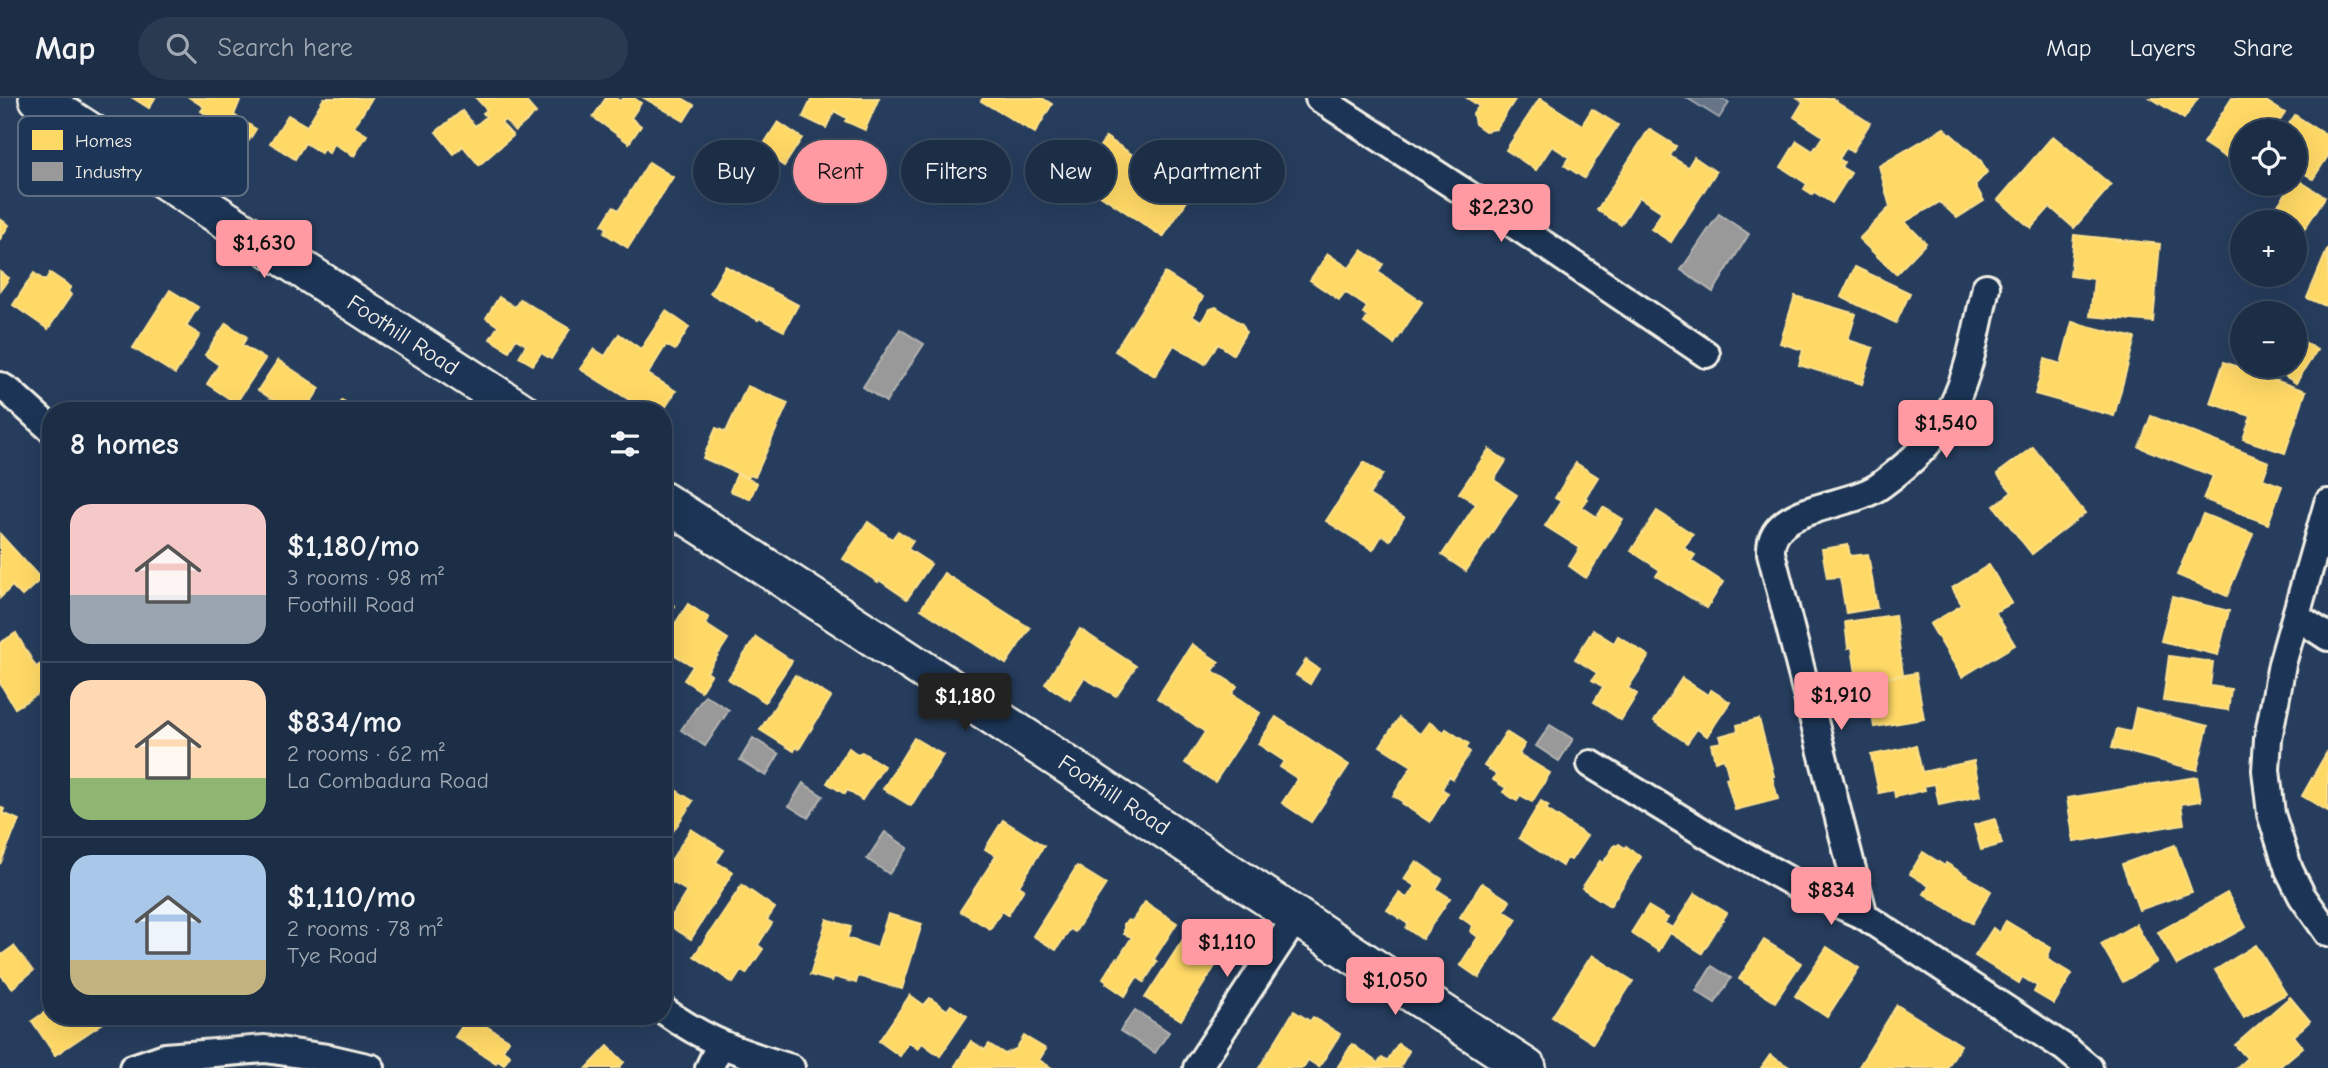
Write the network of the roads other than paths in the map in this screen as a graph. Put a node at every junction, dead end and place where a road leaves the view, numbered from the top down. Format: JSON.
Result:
{"nodes":[{"id":1,"x":38,"y":98,"type":"edge"},
{"id":2,"x":1319,"y":98,"type":"edge"},
{"id":3,"x":66,"y":116,"type":"edge"},
{"id":4,"x":189,"y":196,"type":"edge"},
{"id":5,"x":1986,"y":287,"type":"dead end"},
{"id":6,"x":1706,"y":354,"type":"dead end"},
{"id":7,"x":0,"y":386,"type":"edge"},
{"id":8,"x":507,"y":402,"type":"edge"},
{"id":9,"x":42,"y":421,"type":"edge"},
{"id":10,"x":2328,"y":503,"type":"edge"},
{"id":11,"x":672,"y":507,"type":"edge"},
{"id":12,"x":2297,"y":616,"type":"junction"},
{"id":13,"x":2328,"y":637,"type":"edge"},
{"id":14,"x":1591,"y":764,"type":"dead end"},
{"id":15,"x":1297,"y":916,"type":"junction"},
{"id":16,"x":1864,"y":916,"type":"junction"},
{"id":17,"x":2328,"y":933,"type":"edge"},
{"id":18,"x":672,"y":1016,"type":"edge"},
{"id":19,"x":714,"y":1057,"type":"edge"},
{"id":20,"x":133,"y":1068,"type":"edge"},
{"id":21,"x":371,"y":1068,"type":"edge"},
{"id":22,"x":791,"y":1068,"type":"edge"},
{"id":23,"x":1197,"y":1068,"type":"edge"},
{"id":24,"x":1527,"y":1068,"type":"edge"},
{"id":25,"x":2090,"y":1068,"type":"edge"}],
"edges":[{"from":1,"to":3,"type":"main road","name":"Foothill Road"},
{"from":2,"to":6,"type":"street"},
{"from":4,"to":8,"type":"main road","name":"Foothill Road"},
{"from":5,"to":16,"type":"street"},
{"from":7,"to":9,"type":"street"},
{"from":10,"to":12,"type":"street"},
{"from":11,"to":15,"type":"main road","name":"Foothill Road"},
{"from":12,"to":13,"type":"street"},
{"from":12,"to":17,"type":"street"},
{"from":14,"to":16,"type":"street"},
{"from":15,"to":23,"type":"street"},
{"from":15,"to":24,"type":"main road","name":"Foothill Road"},
{"from":16,"to":25,"type":"street"},
{"from":18,"to":19,"type":"street"},
{"from":19,"to":22,"type":"street"},
{"from":20,"to":21,"type":"street"}]}
